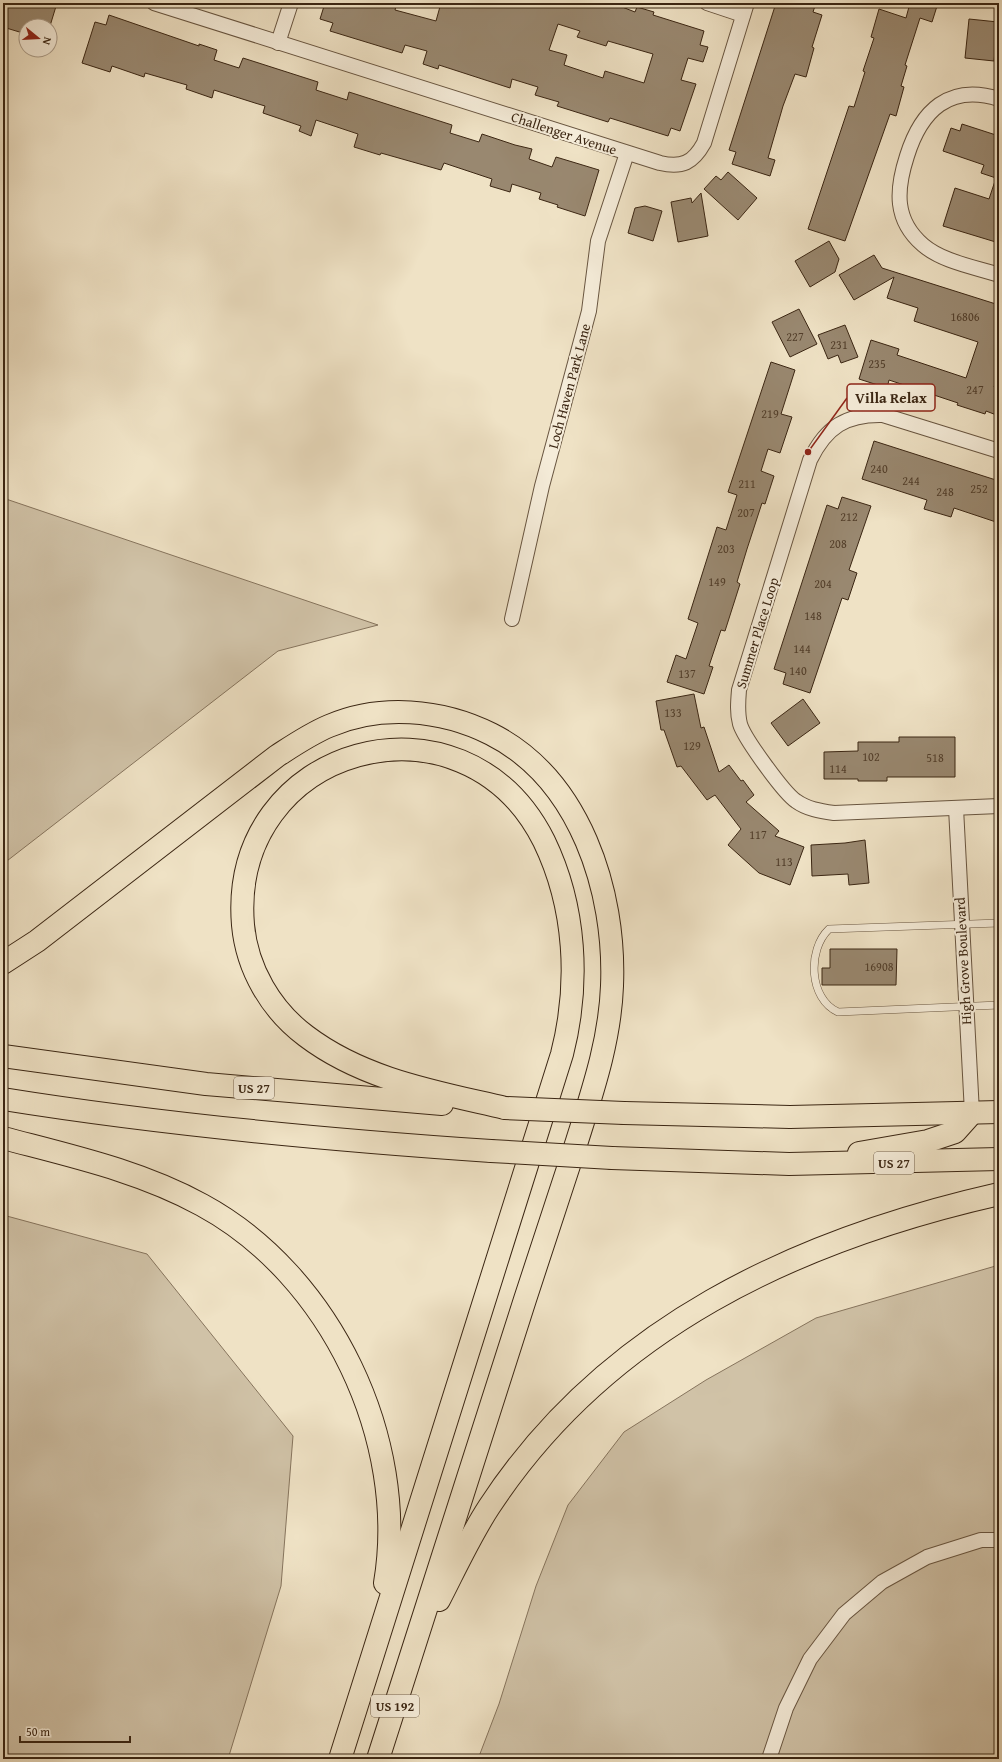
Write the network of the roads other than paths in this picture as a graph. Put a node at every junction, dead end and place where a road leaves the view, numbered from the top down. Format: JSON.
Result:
{"nodes":[{"id":1,"x":154,"y":3,"type":"edge"},
{"id":2,"x":291,"y":3,"type":"edge"},
{"id":3,"x":707,"y":3,"type":"edge"},
{"id":4,"x":745,"y":9,"type":"edge"},
{"id":5,"x":278,"y":43,"type":"junction"},
{"id":6,"x":999,"y":99,"type":"edge"},
{"id":7,"x":627,"y":153,"type":"junction"},
{"id":8,"x":999,"y":275,"type":"edge"},
{"id":9,"x":999,"y":451,"type":"edge"},
{"id":10,"x":512,"y":619,"type":"dead end"},
{"id":11,"x":999,"y":806,"type":"edge"},
{"id":12,"x":956,"y":808,"type":"junction"},
{"id":13,"x":999,"y":923,"type":"edge"},
{"id":14,"x":961,"y":925,"type":"junction"},
{"id":15,"x":3,"y":963,"type":"edge"},
{"id":16,"x":999,"y":1005,"type":"edge"},
{"id":17,"x":966,"y":1006,"type":"junction"},
{"id":18,"x":3,"y":1056,"type":"edge"},
{"id":19,"x":3,"y":1099,"type":"edge"},
{"id":20,"x":505,"y":1108,"type":"junction"},
{"id":21,"x":999,"y":1112,"type":"edge"},
{"id":22,"x":972,"y":1114,"type":"junction"},
{"id":23,"x":3,"y":1138,"type":"edge"},
{"id":24,"x":999,"y":1160,"type":"edge"},
{"id":25,"x":789,"y":1164,"type":"junction"},
{"id":26,"x":999,"y":1194,"type":"edge"},
{"id":27,"x":999,"y":1540,"type":"edge"},
{"id":28,"x":412,"y":1652,"type":"junction"},
{"id":29,"x":358,"y":1701,"type":"junction"},
{"id":30,"x":340,"y":1759,"type":"edge"},
{"id":31,"x":378,"y":1759,"type":"edge"},
{"id":32,"x":769,"y":1759,"type":"edge"}],
"edges":[{"from":1,"to":5,"type":"street","name":"Challenger Avenue"},
{"from":2,"to":5,"type":"street"},
{"from":3,"to":4,"type":"street"},
{"from":4,"to":7,"type":"street","name":"Challenger Avenue"},
{"from":5,"to":7,"type":"street","name":"Challenger Avenue"},
{"from":6,"to":8,"type":"street"},
{"from":7,"to":10,"type":"street","name":"Loch Haven Park Lane"},
{"from":9,"to":12,"type":"street","name":"Summer Place Loop"},
{"from":11,"to":12,"type":"street","name":"Summer Place Loop"},
{"from":12,"to":14,"type":"street","name":"High Grove Boulevard"},
{"from":13,"to":14,"type":"lane"},
{"from":14,"to":17,"type":"street","name":"High Grove Boulevard"},
{"from":14,"to":17,"type":"lane"},
{"from":15,"to":28,"type":"highway"},
{"from":16,"to":17,"type":"lane"},
{"from":17,"to":22,"type":"street","name":"High Grove Boulevard"},
{"from":18,"to":20,"type":"highway","number":"US 27"},
{"from":19,"to":25,"type":"highway","number":"US 27","bridge":true},
{"from":20,"to":22,"type":"highway","number":"US 27","bridge":true},
{"from":20,"to":29,"type":"highway"},
{"from":21,"to":22,"type":"highway","number":"US 27"},
{"from":22,"to":25,"type":"highway"},
{"from":23,"to":29,"type":"highway"},
{"from":24,"to":25,"type":"highway","number":"US 27"},
{"from":26,"to":28,"type":"highway"},
{"from":27,"to":32,"type":"street"},
{"from":28,"to":31,"type":"highway","number":"US 192"},
{"from":29,"to":30,"type":"highway","number":"US 192"}]}
